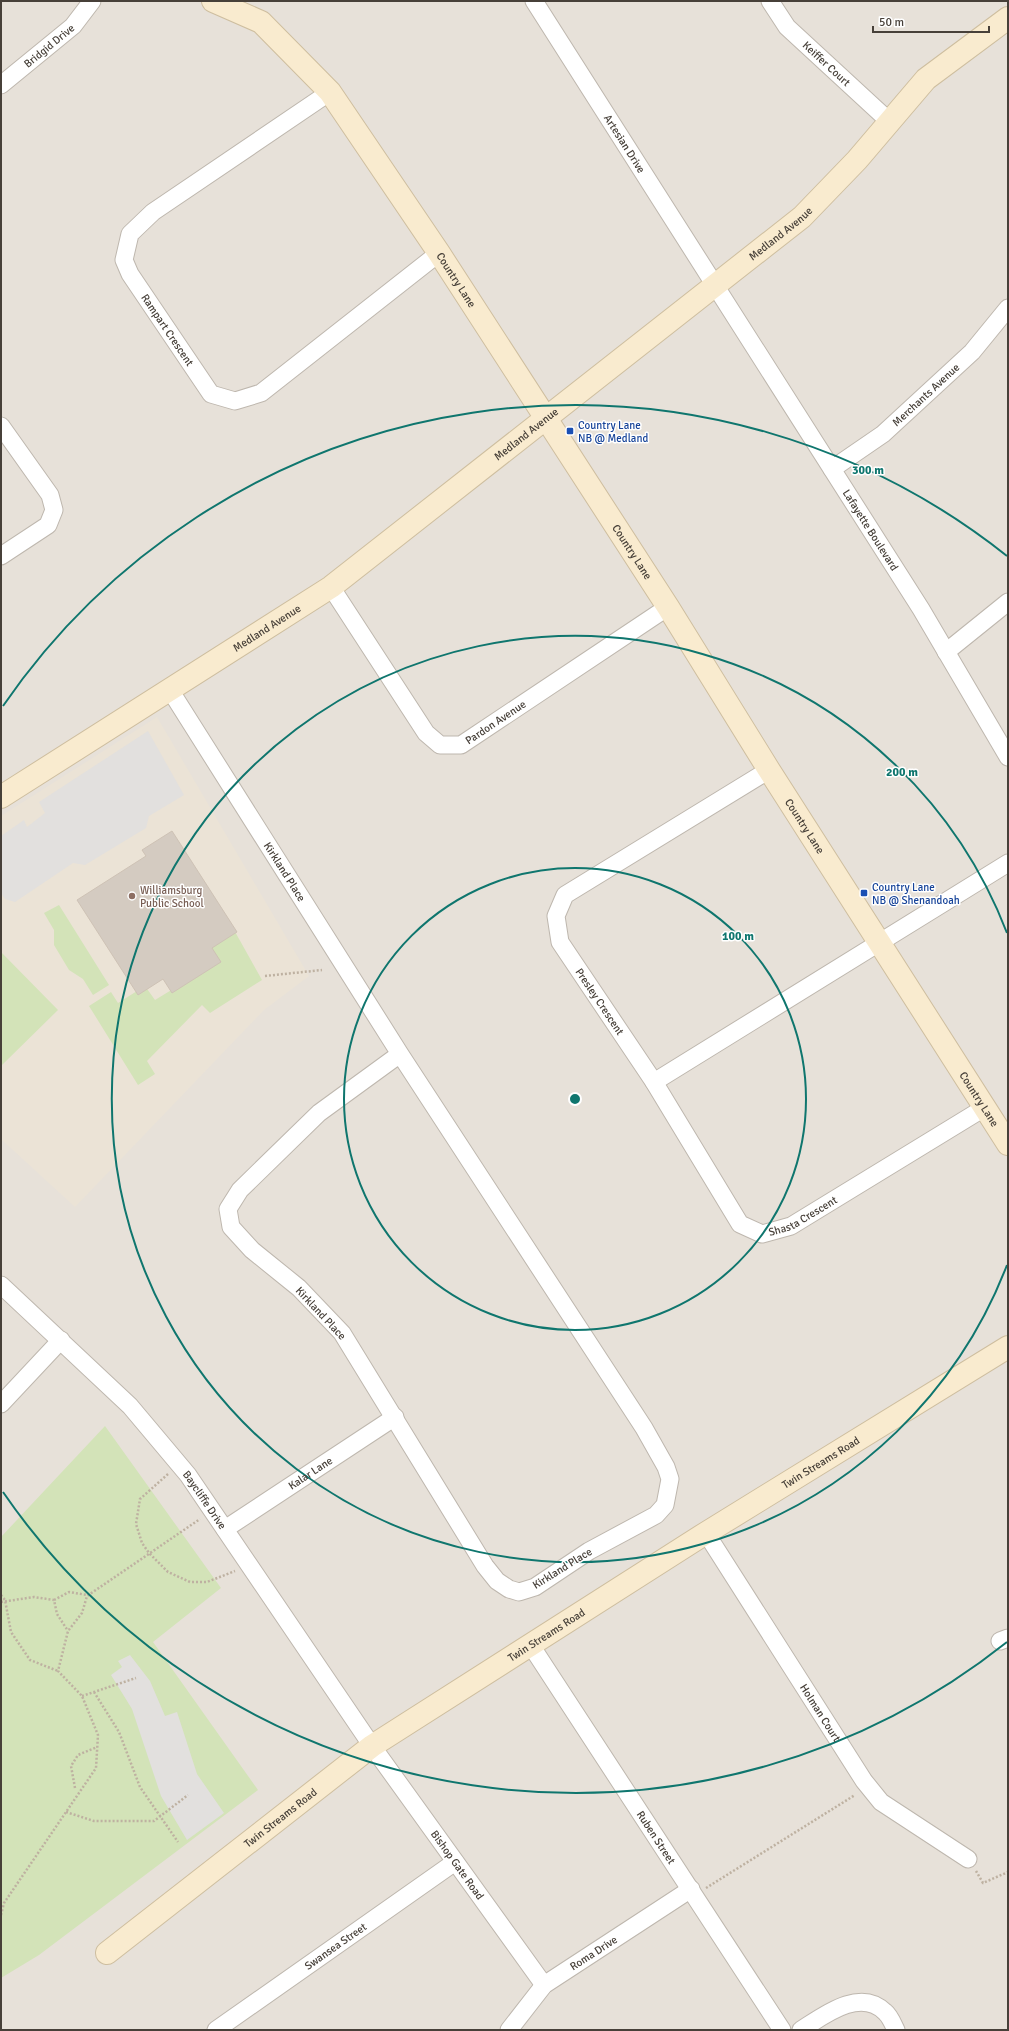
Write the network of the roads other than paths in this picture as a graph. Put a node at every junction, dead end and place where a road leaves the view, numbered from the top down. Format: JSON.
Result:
{"nodes":[{"id":1,"x":92,"y":1,"type":"edge"},
{"id":2,"x":213,"y":1,"type":"edge"},
{"id":3,"x":534,"y":1,"type":"edge"},
{"id":4,"x":770,"y":1,"type":"edge"},
{"id":5,"x":1008,"y":18,"type":"edge"},
{"id":6,"x":1,"y":85,"type":"edge"},
{"id":7,"x":330,"y":92,"type":"junction"},
{"id":8,"x":890,"y":122,"type":"junction"},
{"id":9,"x":439,"y":253,"type":"junction"},
{"id":10,"x":716,"y":285,"type":"junction"},
{"id":11,"x":1008,"y":308,"type":"edge"},
{"id":12,"x":547,"y":419,"type":"junction"},
{"id":13,"x":1,"y":426,"type":"edge"},
{"id":14,"x":832,"y":469,"type":"junction"},
{"id":15,"x":1,"y":556,"type":"edge"},
{"id":16,"x":331,"y":587,"type":"junction"},
{"id":17,"x":1008,"y":602,"type":"edge"},
{"id":18,"x":668,"y":607,"type":"junction"},
{"id":19,"x":946,"y":652,"type":"junction"},
{"id":20,"x":170,"y":690,"type":"junction"},
{"id":21,"x":1008,"y":757,"type":"edge"},
{"id":22,"x":769,"y":770,"type":"junction"},
{"id":23,"x":1,"y":796,"type":"edge"},
{"id":24,"x":1008,"y":863,"type":"edge"},
{"id":25,"x":878,"y":942,"type":"junction"},
{"id":26,"x":400,"y":1054,"type":"junction"},
{"id":27,"x":654,"y":1082,"type":"junction"},
{"id":28,"x":984,"y":1108,"type":"junction"},
{"id":29,"x":1008,"y":1144,"type":"edge"},
{"id":30,"x":1,"y":1285,"type":"edge"},
{"id":31,"x":61,"y":1340,"type":"junction"},
{"id":32,"x":1008,"y":1347,"type":"edge"},
{"id":33,"x":1,"y":1404,"type":"edge"},
{"id":34,"x":395,"y":1417,"type":"junction"},
{"id":35,"x":225,"y":1529,"type":"junction"},
{"id":36,"x":706,"y":1533,"type":"junction"},
{"id":37,"x":530,"y":1644,"type":"junction"},
{"id":38,"x":372,"y":1746,"type":"junction"},
{"id":39,"x":968,"y":1859,"type":"road end"},
{"id":40,"x":455,"y":1862,"type":"junction"},
{"id":41,"x":691,"y":1889,"type":"junction"},
{"id":42,"x":107,"y":1953,"type":"dead end"},
{"id":43,"x":544,"y":1985,"type":"junction"},
{"id":44,"x":216,"y":2030,"type":"edge"},
{"id":45,"x":509,"y":2030,"type":"edge"},
{"id":46,"x":782,"y":2030,"type":"edge"},
{"id":47,"x":801,"y":2030,"type":"edge"},
{"id":48,"x":896,"y":2030,"type":"edge"}],
"edges":[{"from":1,"to":6,"type":"street","name":"Bridgid Drive"},
{"from":2,"to":7,"type":"street","name":"Country Lane"},
{"from":3,"to":10,"type":"street","name":"Artesian Drive"},
{"from":4,"to":8,"type":"street","name":"Keiffer Court"},
{"from":5,"to":8,"type":"street","name":"Medland Avenue"},
{"from":7,"to":9,"type":"street","name":"Country Lane"},
{"from":7,"to":9,"type":"street","name":"Rampart Crescent"},
{"from":8,"to":10,"type":"street","name":"Medland Avenue"},
{"from":9,"to":12,"type":"street","name":"Country Lane"},
{"from":10,"to":12,"type":"street","name":"Medland Avenue"},
{"from":10,"to":14,"type":"street","name":"Lafayette Boulevard"},
{"from":11,"to":14,"type":"street","name":"Merchants Avenue"},
{"from":12,"to":16,"type":"street","name":"Medland Avenue"},
{"from":12,"to":18,"type":"street","name":"Country Lane"},
{"from":13,"to":15,"type":"street"},
{"from":14,"to":19,"type":"street","name":"Lafayette Boulevard"},
{"from":16,"to":18,"type":"street","name":"Pardon Avenue"},
{"from":16,"to":20,"type":"street","name":"Medland Avenue"},
{"from":17,"to":19,"type":"street"},
{"from":18,"to":22,"type":"street","name":"Country Lane"},
{"from":19,"to":21,"type":"street","name":"Lafayette Boulevard"},
{"from":20,"to":23,"type":"street","name":"Medland Avenue"},
{"from":20,"to":26,"type":"street","name":"Kirkland Place"},
{"from":22,"to":25,"type":"street","name":"Country Lane"},
{"from":22,"to":27,"type":"street","name":"Presley Crescent"},
{"from":24,"to":25,"type":"street"},
{"from":25,"to":27,"type":"street"},
{"from":25,"to":28,"type":"street","name":"Country Lane"},
{"from":26,"to":34,"type":"street","name":"Kirkland Place"},
{"from":26,"to":34,"type":"street","name":"Kirkland Place"},
{"from":27,"to":28,"type":"street","name":"Shasta Crescent"},
{"from":28,"to":29,"type":"street","name":"Country Lane"},
{"from":30,"to":31,"type":"street","name":"Baycliffe Drive"},
{"from":31,"to":33,"type":"street"},
{"from":31,"to":35,"type":"street","name":"Baycliffe Drive"},
{"from":32,"to":36,"type":"street","name":"Twin Streams Road"},
{"from":34,"to":35,"type":"street","name":"Kalar Lane"},
{"from":35,"to":38,"type":"street","name":"Baycliffe Drive"},
{"from":36,"to":37,"type":"street","name":"Twin Streams Road"},
{"from":36,"to":39,"type":"street","name":"Holman Court"},
{"from":37,"to":38,"type":"street","name":"Twin Streams Road"},
{"from":37,"to":41,"type":"street","name":"Ruben Street"},
{"from":38,"to":40,"type":"street","name":"Bishop Gate Road"},
{"from":38,"to":42,"type":"street","name":"Twin Streams Road"},
{"from":40,"to":43,"type":"street","name":"Bishop Gate Road"},
{"from":40,"to":44,"type":"street","name":"Swansea Street"},
{"from":41,"to":43,"type":"street","name":"Roma Drive"},
{"from":41,"to":46,"type":"street","name":"Ruben Street"},
{"from":43,"to":45,"type":"street","name":"Roma Drive"},
{"from":47,"to":48,"type":"street"}]}
